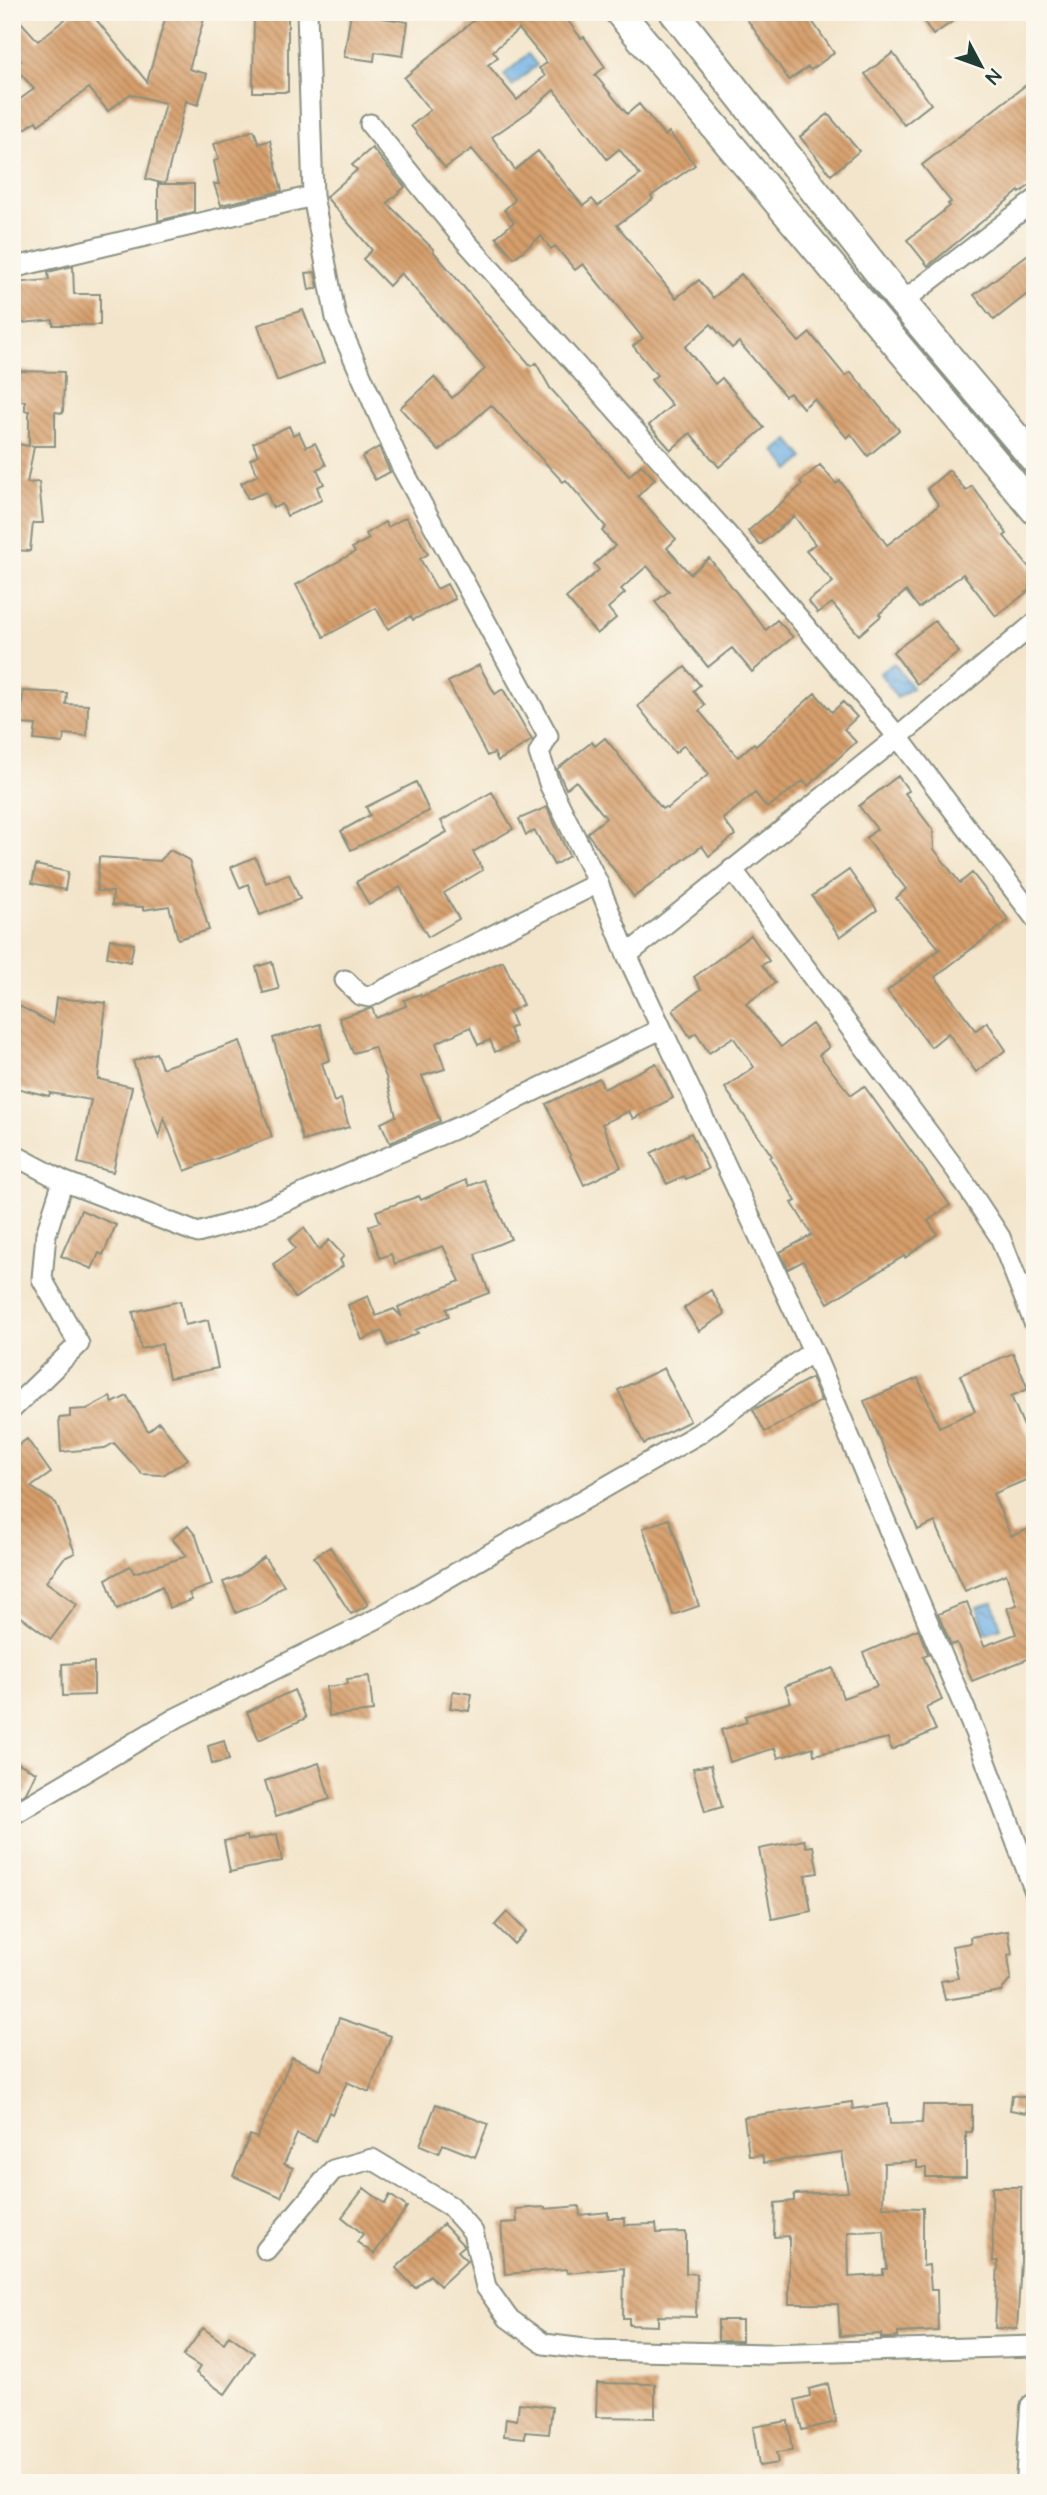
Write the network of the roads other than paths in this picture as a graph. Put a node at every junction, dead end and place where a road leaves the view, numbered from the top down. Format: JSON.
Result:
{"nodes":[{"id":1,"x":307,"y":12,"type":"edge"},
{"id":2,"x":619,"y":12,"type":"edge"},
{"id":3,"x":674,"y":12,"type":"edge"},
{"id":4,"x":370,"y":124,"type":"dead end"},
{"id":5,"x":313,"y":196,"type":"junction"},
{"id":6,"x":1035,"y":200,"type":"edge"},
{"id":7,"x":12,"y":268,"type":"edge"},
{"id":8,"x":902,"y":302,"type":"junction"},
{"id":9,"x":1035,"y":460,"type":"edge"},
{"id":10,"x":1035,"y":510,"type":"edge"},
{"id":11,"x":1035,"y":623,"type":"edge"},
{"id":12,"x":898,"y":737,"type":"junction"},
{"id":13,"x":732,"y":869,"type":"junction"},
{"id":14,"x":598,"y":883,"type":"junction"},
{"id":15,"x":1035,"y":918,"type":"edge"},
{"id":16,"x":627,"y":956,"type":"junction"},
{"id":17,"x":345,"y":980,"type":"dead end"},
{"id":18,"x":661,"y":1029,"type":"junction"},
{"id":19,"x":12,"y":1154,"type":"edge"},
{"id":20,"x":63,"y":1181,"type":"junction"},
{"id":21,"x":1035,"y":1325,"type":"edge"},
{"id":22,"x":813,"y":1351,"type":"junction"},
{"id":23,"x":12,"y":1409,"type":"edge"},
{"id":24,"x":12,"y":1815,"type":"edge"},
{"id":25,"x":1035,"y":1892,"type":"edge"},
{"id":26,"x":266,"y":2250,"type":"dead end"},
{"id":27,"x":1035,"y":2346,"type":"edge"},
{"id":28,"x":1035,"y":2408,"type":"edge"},
{"id":29,"x":1030,"y":2483,"type":"edge"}],
"edges":[{"from":1,"to":5,"type":"street"},
{"from":2,"to":10,"type":"main road"},
{"from":3,"to":8,"type":"main road"},
{"from":4,"to":12,"type":"street"},
{"from":5,"to":7,"type":"street"},
{"from":5,"to":14,"type":"street"},
{"from":6,"to":8,"type":"street"},
{"from":8,"to":9,"type":"main road"},
{"from":11,"to":12,"type":"street"},
{"from":12,"to":13,"type":"street"},
{"from":12,"to":15,"type":"street"},
{"from":13,"to":16,"type":"street"},
{"from":13,"to":21,"type":"street"},
{"from":14,"to":16,"type":"street"},
{"from":14,"to":17,"type":"street"},
{"from":16,"to":18,"type":"street"},
{"from":18,"to":20,"type":"street"},
{"from":18,"to":22,"type":"street"},
{"from":19,"to":20,"type":"street"},
{"from":20,"to":23,"type":"street"},
{"from":22,"to":24,"type":"street"},
{"from":22,"to":25,"type":"street"},
{"from":26,"to":27,"type":"street"},
{"from":28,"to":29,"type":"main road"}]}
